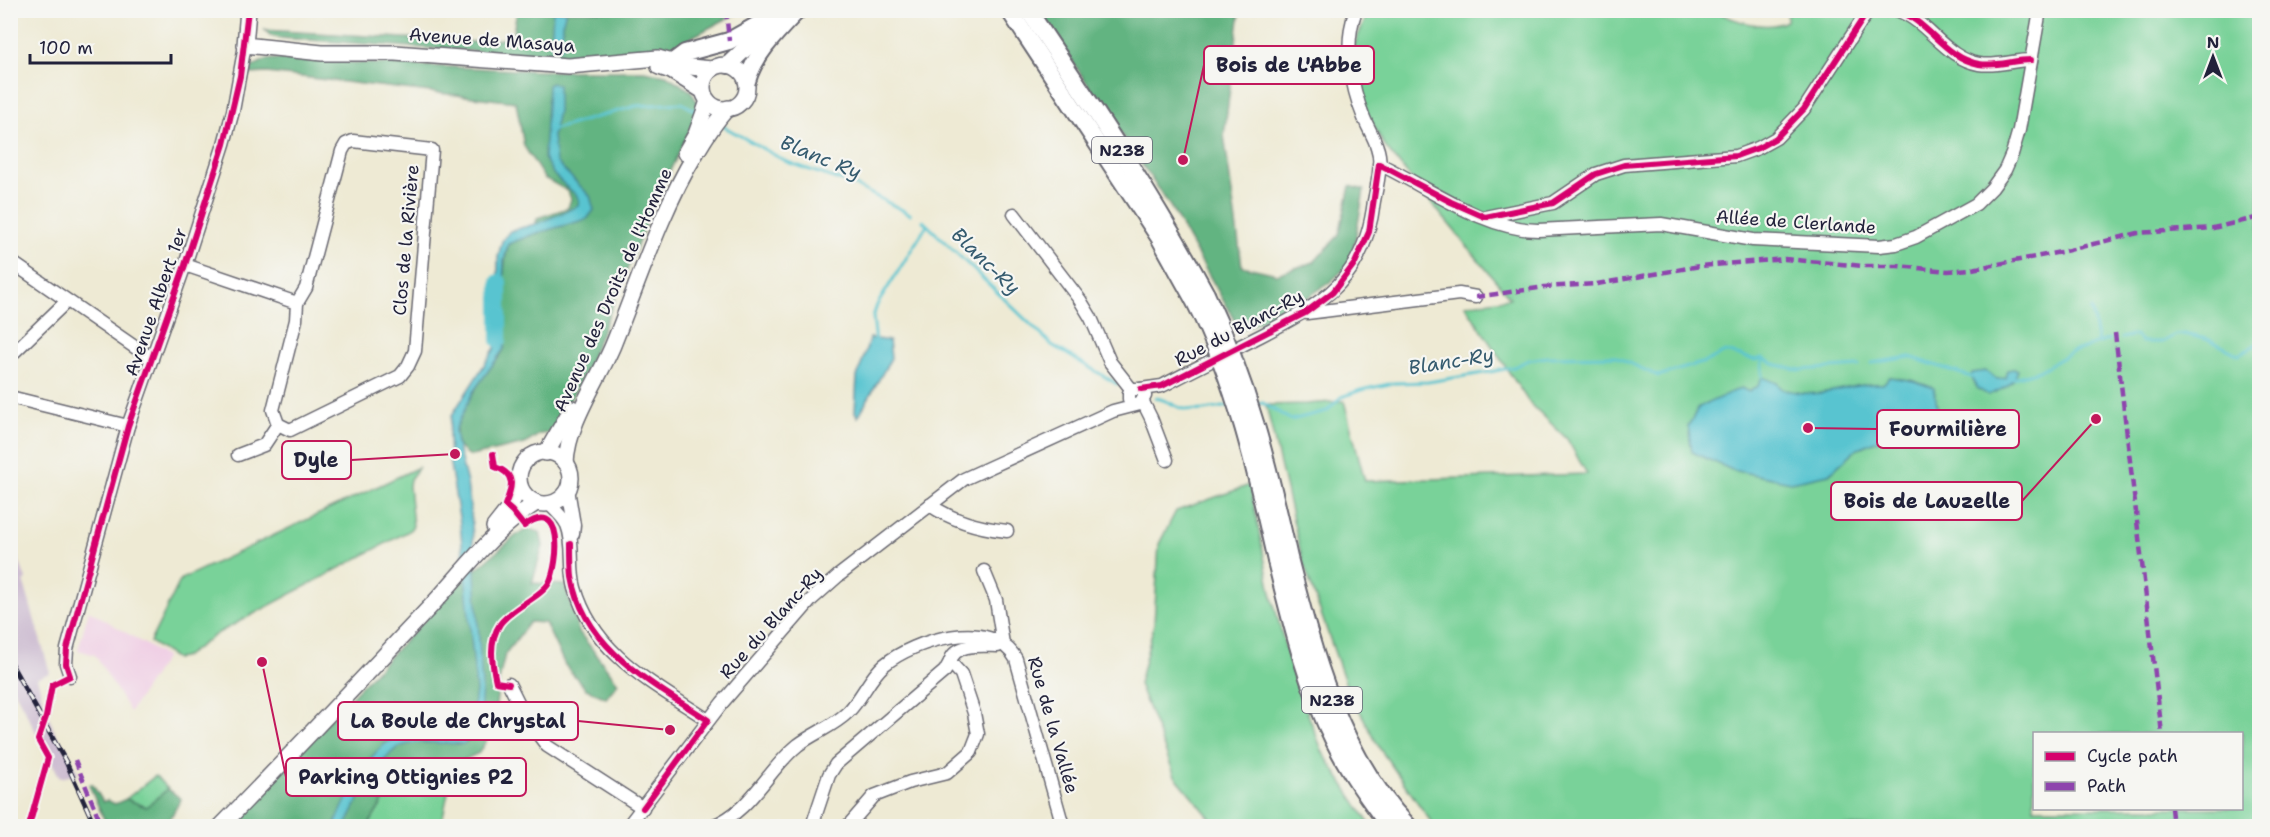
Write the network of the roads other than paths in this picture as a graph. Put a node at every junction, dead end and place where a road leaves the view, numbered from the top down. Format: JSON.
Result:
{"nodes":[{"id":1,"x":248,"y":10,"type":"edge"},
{"id":2,"x":812,"y":10,"type":"edge"},
{"id":3,"x":1009,"y":10,"type":"edge"},
{"id":4,"x":1028,"y":10,"type":"edge"},
{"id":5,"x":1356,"y":10,"type":"edge"},
{"id":6,"x":1870,"y":10,"type":"edge"},
{"id":7,"x":1896,"y":10,"type":"edge"},
{"id":8,"x":2040,"y":10,"type":"edge"},
{"id":9,"x":787,"y":11,"type":"edge"},
{"id":10,"x":777,"y":34,"type":"junction"},
{"id":11,"x":245,"y":45,"type":"junction"},
{"id":12,"x":2031,"y":60,"type":"junction"},
{"id":13,"x":629,"y":62,"type":"junction"},
{"id":14,"x":672,"y":62,"type":"junction"},
{"id":15,"x":728,"y":64,"type":"junction"},
{"id":16,"x":712,"y":69,"type":"junction"},
{"id":17,"x":747,"y":81,"type":"junction"},
{"id":18,"x":706,"y":96,"type":"junction"},
{"id":19,"x":728,"y":108,"type":"junction"},
{"id":20,"x":1379,"y":164,"type":"junction"},
{"id":21,"x":1014,"y":214,"type":"dead end"},
{"id":22,"x":1485,"y":217,"type":"junction"},
{"id":23,"x":10,"y":261,"type":"edge"},
{"id":24,"x":185,"y":265,"type":"junction"},
{"id":25,"x":1200,"y":297,"type":"junction"},
{"id":26,"x":1476,"y":297,"type":"dead end"},
{"id":27,"x":67,"y":302,"type":"junction"},
{"id":28,"x":297,"y":303,"type":"junction"},
{"id":29,"x":1305,"y":313,"type":"junction"},
{"id":30,"x":10,"y":356,"type":"edge"},
{"id":31,"x":152,"y":359,"type":"junction"},
{"id":32,"x":1137,"y":396,"type":"junction"},
{"id":33,"x":10,"y":397,"type":"edge"},
{"id":34,"x":278,"y":424,"type":"junction"},
{"id":35,"x":128,"y":426,"type":"junction"},
{"id":36,"x":546,"y":453,"type":"junction"},
{"id":37,"x":238,"y":455,"type":"dead end"},
{"id":38,"x":1167,"y":460,"type":"dead end"},
{"id":39,"x":566,"y":463,"type":"junction"},
{"id":40,"x":520,"y":487,"type":"junction"},
{"id":41,"x":568,"y":489,"type":"junction"},
{"id":42,"x":542,"y":504,"type":"junction"},
{"id":43,"x":930,"y":505,"type":"junction"},
{"id":44,"x":1007,"y":531,"type":"dead end"},
{"id":45,"x":571,"y":544,"type":"junction"},
{"id":46,"x":482,"y":549,"type":"junction"},
{"id":47,"x":1283,"y":559,"type":"junction"},
{"id":48,"x":984,"y":571,"type":"dead end"},
{"id":49,"x":1005,"y":645,"type":"junction"},
{"id":50,"x":950,"y":662,"type":"junction"},
{"id":51,"x":70,"y":676,"type":"dead end"},
{"id":52,"x":509,"y":684,"type":"dead end"},
{"id":53,"x":708,"y":720,"type":"junction"},
{"id":54,"x":643,"y":808,"type":"junction"},
{"id":55,"x":633,"y":825,"type":"edge"},
{"id":56,"x":221,"y":826,"type":"edge"},
{"id":57,"x":712,"y":826,"type":"edge"},
{"id":58,"x":812,"y":826,"type":"edge"},
{"id":59,"x":848,"y":826,"type":"edge"},
{"id":60,"x":1063,"y":826,"type":"edge"},
{"id":61,"x":1389,"y":826,"type":"edge"},
{"id":62,"x":1408,"y":826,"type":"edge"}],
"edges":[{"from":1,"to":11,"type":"main road","name":"Avenue Albert 1er"},
{"from":2,"to":10,"type":"highway"},
{"from":3,"to":25,"type":"highway","number":"N238"},
{"from":4,"to":25,"type":"highway","number":"N238"},
{"from":5,"to":20,"type":"street","name":"Rue du Blanc-Ry"},
{"from":6,"to":22,"type":"street"},
{"from":7,"to":12,"type":"street"},
{"from":8,"to":12,"type":"street","name":"Allée de Clerlande"},
{"from":9,"to":10,"type":"highway"},
{"from":9,"to":14,"type":"highway"},
{"from":9,"to":15,"type":"highway"},
{"from":10,"to":17,"type":"highway"},
{"from":11,"to":13,"type":"main road","name":"Avenue de Masaya"},
{"from":11,"to":24,"type":"street","name":"Avenue Albert 1er"},
{"from":12,"to":22,"type":"street","name":"Allée de Clerlande"},
{"from":13,"to":14,"type":"main road","name":"Avenue de Masaya"},
{"from":13,"to":18,"type":"main road","name":"Avenue de Masaya"},
{"from":14,"to":16,"type":"main road","name":"Avenue de Masaya"},
{"from":15,"to":16,"type":"main road"},
{"from":15,"to":17,"type":"main road"},
{"from":16,"to":18,"type":"main road"},
{"from":17,"to":19,"type":"main road"},
{"from":18,"to":19,"type":"main road"},
{"from":18,"to":36,"type":"main road","name":"Avenue des Droits de l'Homme"},
{"from":19,"to":39,"type":"main road","name":"Avenue des Droits de l'Homme"},
{"from":20,"to":22,"type":"street","name":"Allée de Clerlande"},
{"from":20,"to":29,"type":"street","name":"Rue du Blanc-Ry"},
{"from":21,"to":32,"type":"street"},
{"from":23,"to":27,"type":"street"},
{"from":24,"to":28,"type":"street"},
{"from":24,"to":31,"type":"street","name":"Avenue Albert 1er"},
{"from":25,"to":47,"type":"highway","number":"N238","bridge":true},
{"from":26,"to":29,"type":"street","name":"Rue du Blanc-Ry"},
{"from":27,"to":30,"type":"street"},
{"from":27,"to":31,"type":"street"},
{"from":28,"to":34,"type":"street","name":"Clos de la Rivière"},
{"from":28,"to":34,"type":"street","name":"Clos de la Rivière"},
{"from":29,"to":32,"type":"street","name":"Rue du Blanc-Ry"},
{"from":31,"to":35,"type":"street","name":"Avenue Albert 1er"},
{"from":32,"to":38,"type":"street"},
{"from":32,"to":43,"type":"street","name":"Rue du Blanc-Ry"},
{"from":33,"to":35,"type":"street"},
{"from":34,"to":37,"type":"street"},
{"from":35,"to":51,"type":"street","name":"Avenue Albert 1er"},
{"from":36,"to":39,"type":"main road"},
{"from":36,"to":40,"type":"main road"},
{"from":39,"to":41,"type":"main road"},
{"from":40,"to":42,"type":"main road"},
{"from":40,"to":46,"type":"main road"},
{"from":41,"to":42,"type":"main road"},
{"from":41,"to":45,"type":"street"},
{"from":42,"to":45,"type":"street"},
{"from":42,"to":46,"type":"main road"},
{"from":43,"to":44,"type":"street"},
{"from":43,"to":53,"type":"street","name":"Rue du Blanc-Ry"},
{"from":45,"to":53,"type":"street"},
{"from":46,"to":56,"type":"main road"},
{"from":47,"to":61,"type":"highway","number":"N238"},
{"from":47,"to":62,"type":"highway","number":"N238"},
{"from":48,"to":49,"type":"street"},
{"from":49,"to":50,"type":"street"},
{"from":49,"to":57,"type":"street","name":"Rue de la Vallée"},
{"from":49,"to":60,"type":"street","name":"Rue de la Vallée"},
{"from":50,"to":58,"type":"street"},
{"from":50,"to":59,"type":"street"},
{"from":52,"to":54,"type":"street"},
{"from":53,"to":54,"type":"street","name":"Rue du Blanc-Ry"},
{"from":54,"to":55,"type":"street","name":"Rue du Blanc-Ry"}]}
